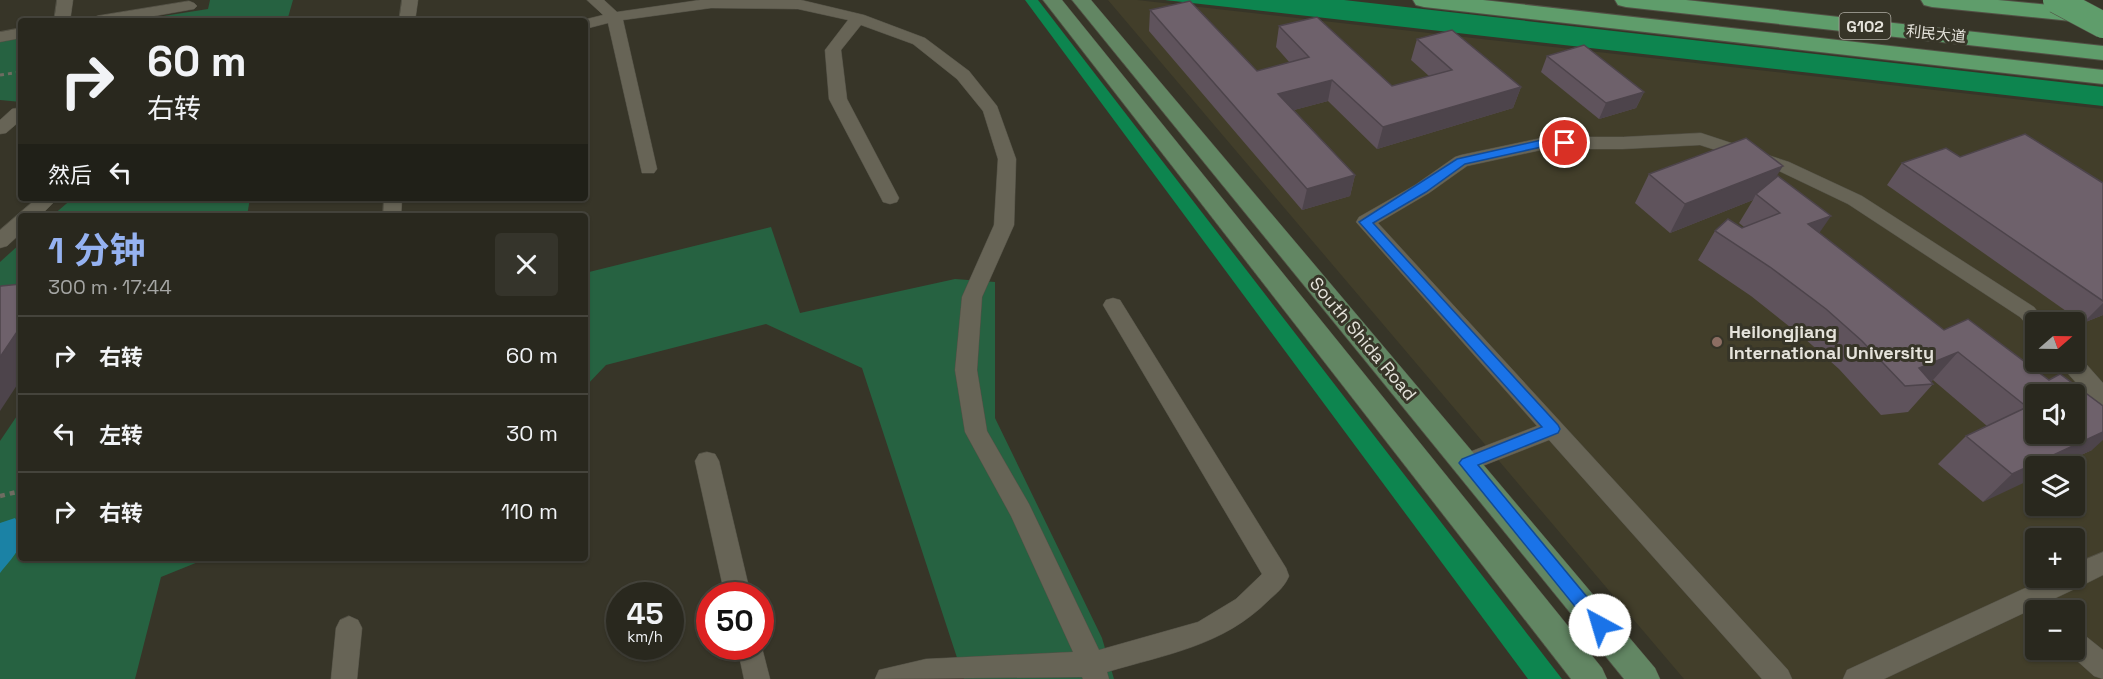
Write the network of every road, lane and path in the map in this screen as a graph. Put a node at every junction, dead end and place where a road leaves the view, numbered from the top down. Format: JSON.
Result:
{"nodes":[{"id":1,"x":65,"y":0,"type":"edge"},
{"id":2,"x":410,"y":0,"type":"edge"},
{"id":3,"x":594,"y":0,"type":"edge"},
{"id":4,"x":1052,"y":0,"type":"edge"},
{"id":5,"x":1626,"y":0,"type":"edge"},
{"id":6,"x":1756,"y":0,"type":"edge"},
{"id":7,"x":1932,"y":0,"type":"edge"},
{"id":8,"x":2056,"y":0,"type":"edge"},
{"id":9,"x":2085,"y":0,"type":"edge"},
{"id":10,"x":1432,"y":1,"type":"edge"},
{"id":11,"x":1084,"y":3,"type":"edge"},
{"id":12,"x":2003,"y":4,"type":"edge"},
{"id":13,"x":188,"y":9,"type":"edge"},
{"id":14,"x":2103,"y":10,"type":"edge"},
{"id":15,"x":614,"y":17,"type":"junction"},
{"id":16,"x":2103,"y":17,"type":"edge"},
{"id":17,"x":62,"y":18,"type":"edge"},
{"id":18,"x":120,"y":18,"type":"edge"},
{"id":19,"x":407,"y":18,"type":"edge"},
{"id":20,"x":858,"y":18,"type":"junction"},
{"id":21,"x":588,"y":23,"type":"edge"},
{"id":22,"x":2103,"y":25,"type":"edge"},
{"id":23,"x":18,"y":34,"type":"edge"},
{"id":24,"x":0,"y":37,"type":"edge"},
{"id":25,"x":2103,"y":38,"type":"edge"},
{"id":26,"x":2103,"y":53,"type":"edge"},
{"id":27,"x":18,"y":72,"type":"edge"},
{"id":28,"x":0,"y":75,"type":"edge"},
{"id":29,"x":2103,"y":77,"type":"edge"},
{"id":30,"x":18,"y":113,"type":"dead end"},
{"id":31,"x":0,"y":129,"type":"edge"},
{"id":32,"x":648,"y":168,"type":"dead end"},
{"id":33,"x":890,"y":198,"type":"dead end"},
{"id":34,"x":46,"y":201,"type":"edge"},
{"id":35,"x":32,"y":213,"type":"edge"},
{"id":36,"x":18,"y":225,"type":"edge"},
{"id":37,"x":0,"y":241,"type":"edge"},
{"id":38,"x":1113,"y":305,"type":"dead end"},
{"id":39,"x":2026,"y":312,"type":"edge"},
{"id":40,"x":2080,"y":372,"type":"edge"},
{"id":41,"x":2103,"y":398,"type":"edge"},
{"id":42,"x":1553,"y":429,"type":"junction"},
{"id":43,"x":707,"y":461,"type":"dead end"},
{"id":44,"x":1467,"y":463,"type":"junction"},
{"id":45,"x":18,"y":492,"type":"edge"},
{"id":46,"x":0,"y":496,"type":"edge"},
{"id":47,"x":2103,"y":563,"type":"edge"},
{"id":48,"x":2085,"y":571,"type":"edge"},
{"id":49,"x":735,"y":582,"type":"edge"},
{"id":50,"x":2057,"y":588,"type":"edge"},
{"id":51,"x":2039,"y":600,"type":"edge"},
{"id":52,"x":2025,"y":608,"type":"edge"},
{"id":53,"x":349,"y":628,"type":"dead end"},
{"id":54,"x":2085,"y":652,"type":"edge"},
{"id":55,"x":753,"y":660,"type":"edge"},
{"id":56,"x":2103,"y":668,"type":"edge"},
{"id":57,"x":1094,"y":672,"type":"edge"},
{"id":58,"x":344,"y":679,"type":"edge"},
{"id":59,"x":757,"y":679,"type":"edge"},
{"id":60,"x":888,"y":679,"type":"edge"},
{"id":61,"x":1591,"y":679,"type":"edge"},
{"id":62,"x":1644,"y":679,"type":"edge"},
{"id":63,"x":1779,"y":679,"type":"edge"},
{"id":64,"x":1856,"y":679,"type":"edge"}],
"edges":[{"from":1,"to":17,"type":"street"},
{"from":2,"to":19,"type":"street"},
{"from":3,"to":15,"type":"street"},
{"from":4,"to":61,"type":"main road","name":"South Shida Road"},
{"from":5,"to":26,"type":"highway","name":"利民大道","number":"G102"},
{"from":6,"to":25,"type":"highway","name":"利民大道","number":"G102"},
{"from":7,"to":12,"type":"highway"},
{"from":8,"to":22,"type":"highway","bridge":true},
{"from":9,"to":14,"type":"highway"},
{"from":10,"to":29,"type":"highway"},
{"from":11,"to":44,"type":"main road","name":"South Shida Road"},
{"from":12,"to":16,"type":"highway"},
{"from":13,"to":18,"type":"street"},
{"from":15,"to":20,"type":"street"},
{"from":15,"to":21,"type":"street"},
{"from":15,"to":32,"type":"street"},
{"from":20,"to":33,"type":"street"},
{"from":20,"to":57,"type":"street"},
{"from":23,"to":24,"type":"street"},
{"from":27,"to":28,"type":"path"},
{"from":30,"to":31,"type":"street"},
{"from":34,"to":35,"type":"street"},
{"from":36,"to":37,"type":"street"},
{"from":38,"to":57,"type":"street"},
{"from":39,"to":42,"type":"street"},
{"from":40,"to":41,"type":"street"},
{"from":42,"to":44,"type":"street"},
{"from":42,"to":63,"type":"street"},
{"from":43,"to":49,"type":"street"},
{"from":44,"to":62,"type":"main road","name":"South Shida Road"},
{"from":45,"to":46,"type":"path"},
{"from":47,"to":48,"type":"street"},
{"from":50,"to":51,"type":"street"},
{"from":52,"to":64,"type":"street"},
{"from":53,"to":58,"type":"street"},
{"from":54,"to":56,"type":"street"},
{"from":55,"to":59,"type":"street"},
{"from":57,"to":60,"type":"street"}]}
